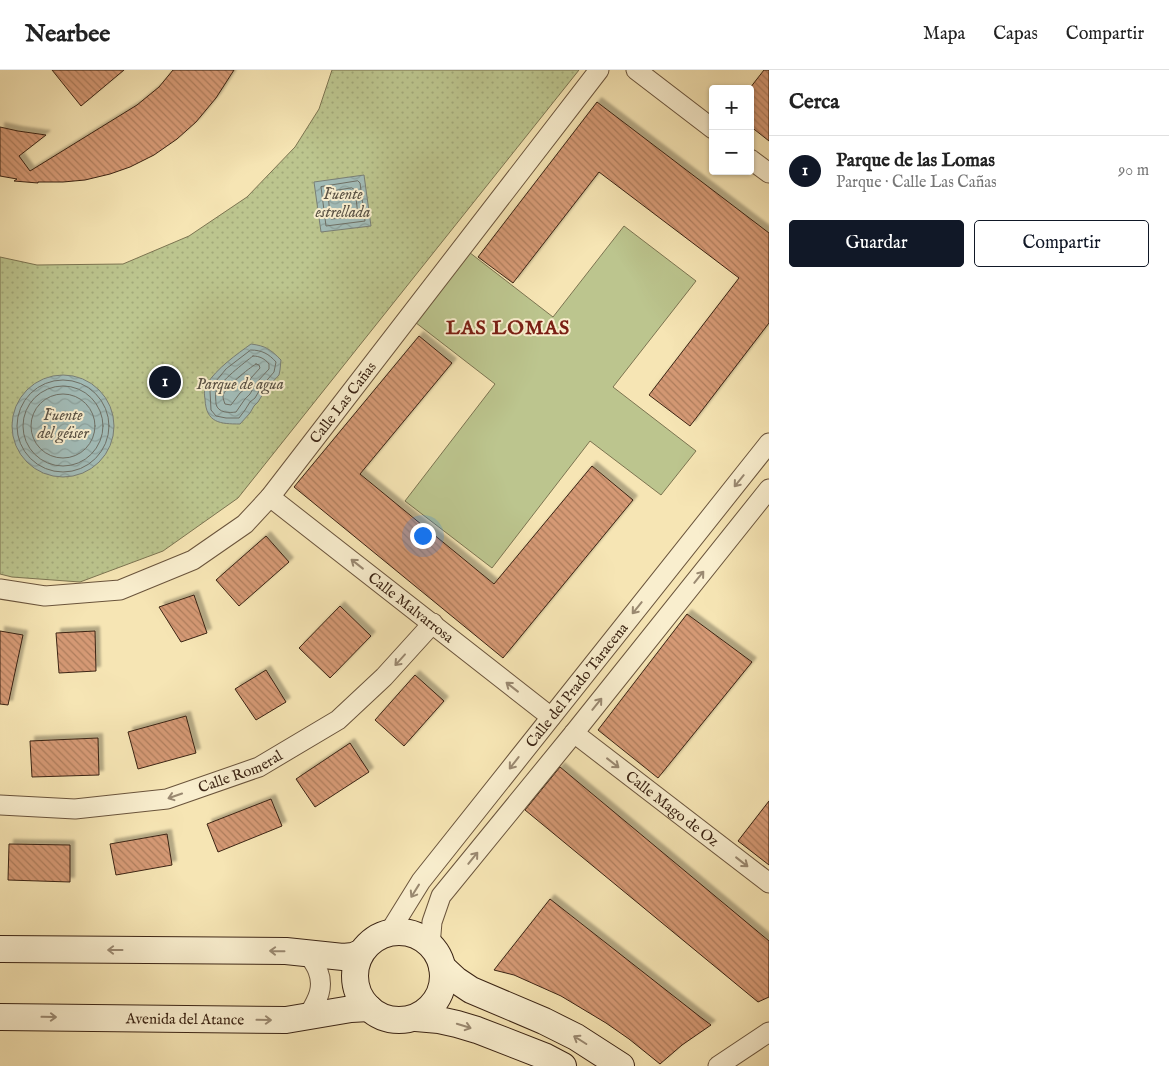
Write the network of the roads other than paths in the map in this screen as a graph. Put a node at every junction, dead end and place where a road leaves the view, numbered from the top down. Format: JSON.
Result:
{"nodes":[{"id":1,"x":599,"y":70,"type":"edge"},
{"id":2,"x":636,"y":70,"type":"edge"},
{"id":3,"x":709,"y":126,"type":"edge"},
{"id":4,"x":754,"y":162,"type":"edge"},
{"id":5,"x":769,"y":173,"type":"edge"},
{"id":6,"x":769,"y":443,"type":"edge"},
{"id":7,"x":769,"y":489,"type":"edge"},
{"id":8,"x":270,"y":497,"type":"junction"},
{"id":9,"x":0,"y":589,"type":"edge"},
{"id":10,"x":432,"y":623,"type":"junction"},
{"id":11,"x":550,"y":717,"type":"junction"},
{"id":12,"x":574,"y":733,"type":"junction"},
{"id":13,"x":0,"y":805,"type":"edge"},
{"id":14,"x":769,"y":883,"type":"edge"},
{"id":15,"x":390,"y":931,"type":"junction"},
{"id":16,"x":0,"y":949,"type":"edge"},
{"id":17,"x":308,"y":953,"type":"junction"},
{"id":18,"x":360,"y":953,"type":"junction"},
{"id":19,"x":436,"y":956,"type":"junction"},
{"id":20,"x":369,"y":1008,"type":"junction"},
{"id":21,"x":308,"y":1016,"type":"junction"},
{"id":22,"x":0,"y":1017,"type":"edge"},
{"id":23,"x":416,"y":1018,"type":"junction"},
{"id":24,"x":769,"y":1032,"type":"edge"},
{"id":25,"x":563,"y":1066,"type":"edge"},
{"id":26,"x":621,"y":1066,"type":"edge"},
{"id":27,"x":718,"y":1066,"type":"edge"}],
"edges":[{"from":1,"to":8,"type":"street","name":"Calle Las Cañas"},
{"from":2,"to":3,"type":"street"},
{"from":4,"to":5,"type":"street"},
{"from":6,"to":11,"type":"street","name":"Calle del Prado Taracena","one_way":true},
{"from":12,"to":7,"type":"street","name":"Calle del Prado Taracena","one_way":true},
{"from":8,"to":9,"type":"street","name":"Calle Las Cañas"},
{"from":10,"to":8,"type":"street","name":"Calle Malvarrosa","one_way":true},
{"from":11,"to":10,"type":"street","name":"Calle Malvarrosa","one_way":true},
{"from":10,"to":13,"type":"street","name":"Calle Romeral","one_way":true},
{"from":11,"to":15,"type":"street","name":"Calle del Prado Taracena","one_way":true},
{"from":12,"to":14,"type":"street","name":"Calle Mago de Oz","one_way":true},
{"from":19,"to":12,"type":"street","name":"Calle del Prado Taracena","one_way":true},
{"from":15,"to":18,"type":"main road"},
{"from":15,"to":19,"type":"main road"},
{"from":17,"to":16,"type":"main road","one_way":true},
{"from":17,"to":18,"type":"main road"},
{"from":17,"to":21,"type":"street"},
{"from":18,"to":20,"type":"main road"},
{"from":19,"to":23,"type":"main road"},
{"from":26,"to":19,"type":"main road","one_way":true},
{"from":20,"to":21,"type":"main road","name":"Avenida del Atance"},
{"from":20,"to":23,"type":"main road"},
{"from":22,"to":21,"type":"main road","name":"Avenida del Atance","one_way":true},
{"from":23,"to":25,"type":"main road","one_way":true},
{"from":24,"to":27,"type":"street"}]}
